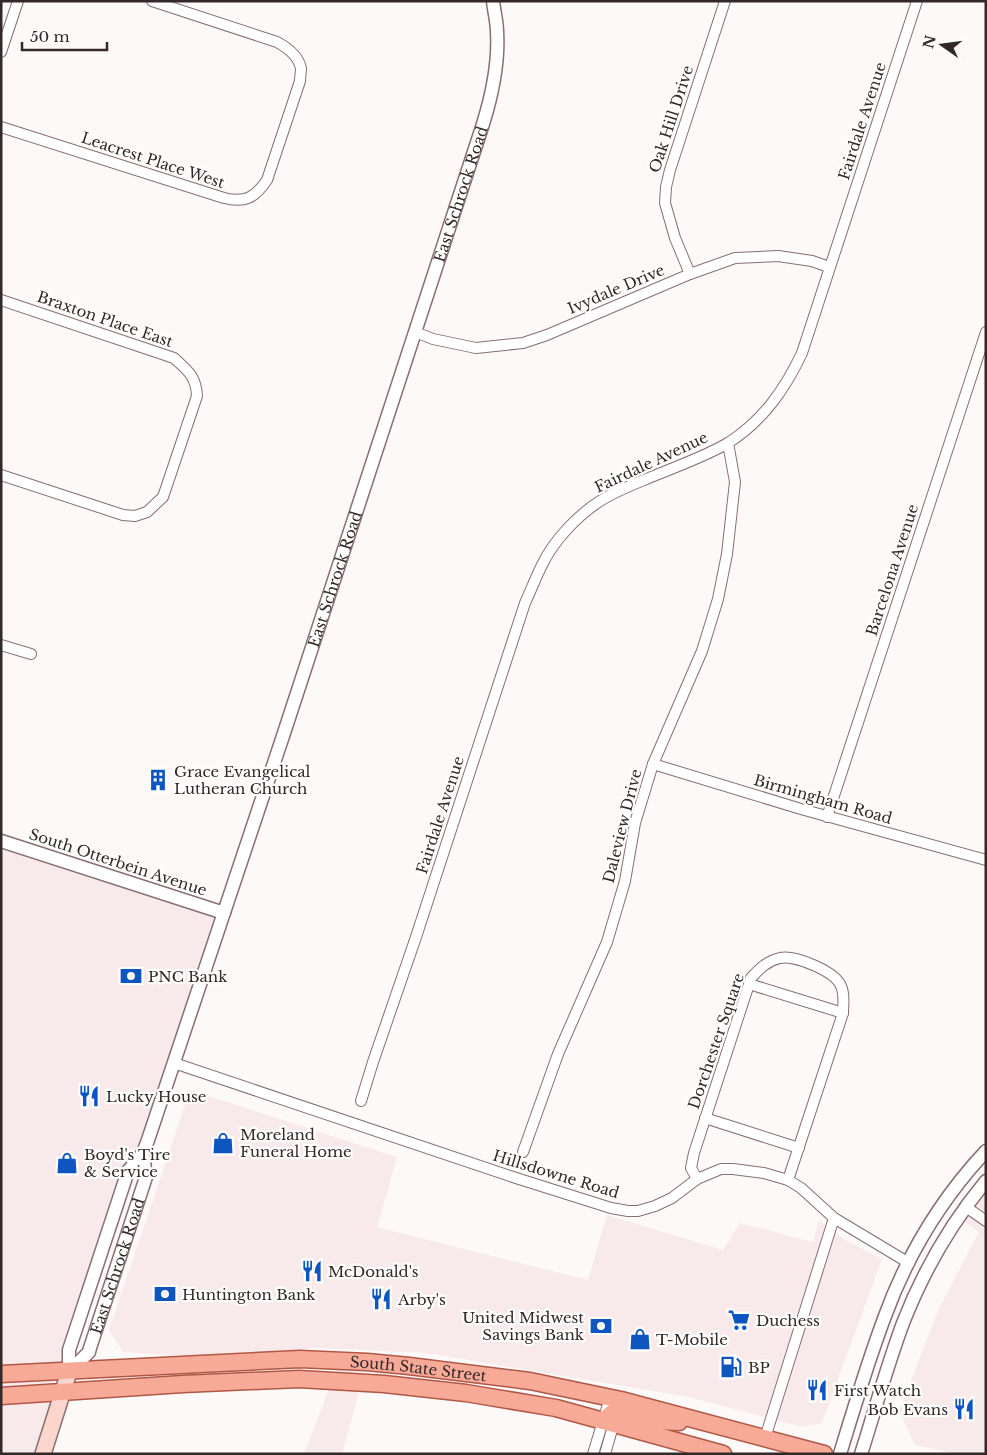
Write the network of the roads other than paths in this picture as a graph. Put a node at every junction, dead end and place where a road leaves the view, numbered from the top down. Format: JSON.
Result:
{"nodes":[{"id":1,"x":18,"y":1,"type":"edge"},
{"id":2,"x":152,"y":1,"type":"edge"},
{"id":3,"x":493,"y":1,"type":"edge"},
{"id":4,"x":725,"y":1,"type":"edge"},
{"id":5,"x":917,"y":1,"type":"edge"},
{"id":6,"x":1,"y":52,"type":"edge"},
{"id":7,"x":1,"y":127,"type":"edge"},
{"id":8,"x":829,"y":267,"type":"junction"},
{"id":9,"x":690,"y":274,"type":"junction"},
{"id":10,"x":1,"y":300,"type":"edge"},
{"id":11,"x":415,"y":332,"type":"junction"},
{"id":12,"x":986,"y":332,"type":"edge"},
{"id":13,"x":728,"y":443,"type":"junction"},
{"id":14,"x":1,"y":475,"type":"edge"},
{"id":15,"x":1,"y":644,"type":"edge"},
{"id":16,"x":31,"y":654,"type":"dead end"},
{"id":17,"x":653,"y":764,"type":"junction"},
{"id":18,"x":827,"y":817,"type":"junction"},
{"id":19,"x":1,"y":841,"type":"edge"},
{"id":20,"x":986,"y":860,"type":"edge"},
{"id":21,"x":224,"y":914,"type":"junction"},
{"id":22,"x":749,"y":984,"type":"junction"},
{"id":23,"x":843,"y":1014,"type":"junction"},
{"id":24,"x":174,"y":1063,"type":"junction"},
{"id":25,"x":361,"y":1101,"type":"dead end"},
{"id":26,"x":705,"y":1118,"type":"junction"},
{"id":27,"x":799,"y":1148,"type":"junction"},
{"id":28,"x":986,"y":1151,"type":"edge"},
{"id":29,"x":523,"y":1152,"type":"dead end"},
{"id":30,"x":143,"y":1153,"type":"junction"},
{"id":31,"x":697,"y":1179,"type":"junction"},
{"id":32,"x":788,"y":1180,"type":"junction"},
{"id":33,"x":986,"y":1181,"type":"edge"},
{"id":34,"x":966,"y":1207,"type":"junction"},
{"id":35,"x":834,"y":1218,"type":"junction"},
{"id":36,"x":986,"y":1221,"type":"edge"},
{"id":37,"x":909,"y":1263,"type":"junction"},
{"id":38,"x":340,"y":1360,"type":"junction"},
{"id":39,"x":69,"y":1372,"type":"junction"},
{"id":40,"x":1,"y":1374,"type":"edge"},
{"id":41,"x":522,"y":1380,"type":"junction"},
{"id":42,"x":337,"y":1381,"type":"junction"},
{"id":43,"x":219,"y":1383,"type":"junction"},
{"id":44,"x":1,"y":1385,"type":"edge"},
{"id":45,"x":562,"y":1388,"type":"junction"},
{"id":46,"x":63,"y":1393,"type":"junction"},
{"id":47,"x":1,"y":1396,"type":"edge"},
{"id":48,"x":495,"y":1397,"type":"junction"},
{"id":49,"x":613,"y":1411,"type":"junction"},
{"id":50,"x":764,"y":1438,"type":"junction"},
{"id":51,"x":43,"y":1454,"type":"edge"},
{"id":52,"x":593,"y":1454,"type":"edge"},
{"id":53,"x":605,"y":1454,"type":"edge"},
{"id":54,"x":723,"y":1454,"type":"edge"},
{"id":55,"x":824,"y":1454,"type":"edge"},
{"id":56,"x":840,"y":1454,"type":"edge"},
{"id":57,"x":861,"y":1454,"type":"edge"}],
"edges":[{"from":1,"to":6,"type":"street"},
{"from":2,"to":7,"type":"street","name":"Leacrest Place West"},
{"from":3,"to":11,"type":"street","name":"East Schrock Road"},
{"from":4,"to":9,"type":"street","name":"Oak Hill Drive"},
{"from":5,"to":8,"type":"street","name":"Fairdale Avenue"},
{"from":8,"to":9,"type":"street","name":"Ivydale Drive"},
{"from":8,"to":13,"type":"street","name":"Fairdale Avenue"},
{"from":9,"to":11,"type":"street","name":"Ivydale Drive"},
{"from":10,"to":14,"type":"street","name":"Braxton Place East"},
{"from":11,"to":21,"type":"street","name":"East Schrock Road"},
{"from":12,"to":18,"type":"street","name":"Barcelona Avenue"},
{"from":13,"to":17,"type":"street","name":"Daleview Drive"},
{"from":13,"to":25,"type":"street","name":"Fairdale Avenue"},
{"from":15,"to":16,"type":"street"},
{"from":17,"to":18,"type":"street","name":"Birmingham Road"},
{"from":17,"to":29,"type":"street","name":"Daleview Drive"},
{"from":18,"to":20,"type":"street","name":"Birmingham Road"},
{"from":19,"to":21,"type":"street","name":"South Otterbein Avenue"},
{"from":21,"to":24,"type":"street","name":"East Schrock Road"},
{"from":22,"to":23,"type":"street"},
{"from":22,"to":23,"type":"street","name":"Dorchester Square"},
{"from":22,"to":26,"type":"street","name":"Dorchester Square"},
{"from":23,"to":27,"type":"street","name":"Dorchester Square"},
{"from":24,"to":30,"type":"street","name":"East Schrock Road"},
{"from":24,"to":31,"type":"street","name":"Hillsdowne Road"},
{"from":26,"to":27,"type":"street"},
{"from":26,"to":31,"type":"street","name":"Dorchester Square"},
{"from":27,"to":32,"type":"street","name":"Dorchester Square"},
{"from":28,"to":37,"type":"street"},
{"from":30,"to":39,"type":"street","name":"East Schrock Road"},
{"from":30,"to":39,"type":"street","name":"East Schrock Road"},
{"from":31,"to":32,"type":"street","name":"Hillsdowne Road"},
{"from":32,"to":35,"type":"street","name":"Hillsdowne Road"},
{"from":33,"to":34,"type":"street"},
{"from":34,"to":36,"type":"street"},
{"from":34,"to":57,"type":"street"},
{"from":35,"to":37,"type":"street","name":"Hillsdowne Road"},
{"from":35,"to":50,"type":"street"},
{"from":37,"to":56,"type":"street"},
{"from":38,"to":39,"type":"main road","name":"South State Street"},
{"from":38,"to":41,"type":"main road","name":"South State Street"},
{"from":38,"to":43,"type":"main road"},
{"from":39,"to":40,"type":"main road","name":"South State Street"},
{"from":39,"to":44,"type":"main road"},
{"from":39,"to":46,"type":"main road","name":"East Schrock Road"},
{"from":41,"to":42,"type":"main road"},
{"from":41,"to":45,"type":"main road","name":"South State Street"},
{"from":42,"to":43,"type":"main road","name":"South State Street"},
{"from":42,"to":48,"type":"main road","name":"South State Street"},
{"from":43,"to":46,"type":"main road","name":"South State Street"},
{"from":45,"to":48,"type":"main road"},
{"from":45,"to":49,"type":"main road","name":"South State Street"},
{"from":46,"to":47,"type":"main road","name":"South State Street"},
{"from":46,"to":51,"type":"main road","name":"East Schrock Road"},
{"from":48,"to":49,"type":"main road","name":"South State Street"},
{"from":49,"to":50,"type":"main road","name":"South State Street"},
{"from":49,"to":52,"type":"street"},
{"from":49,"to":53,"type":"street"},
{"from":49,"to":54,"type":"main road","name":"South State Street"},
{"from":50,"to":55,"type":"main road","name":"South State Street"}]}
